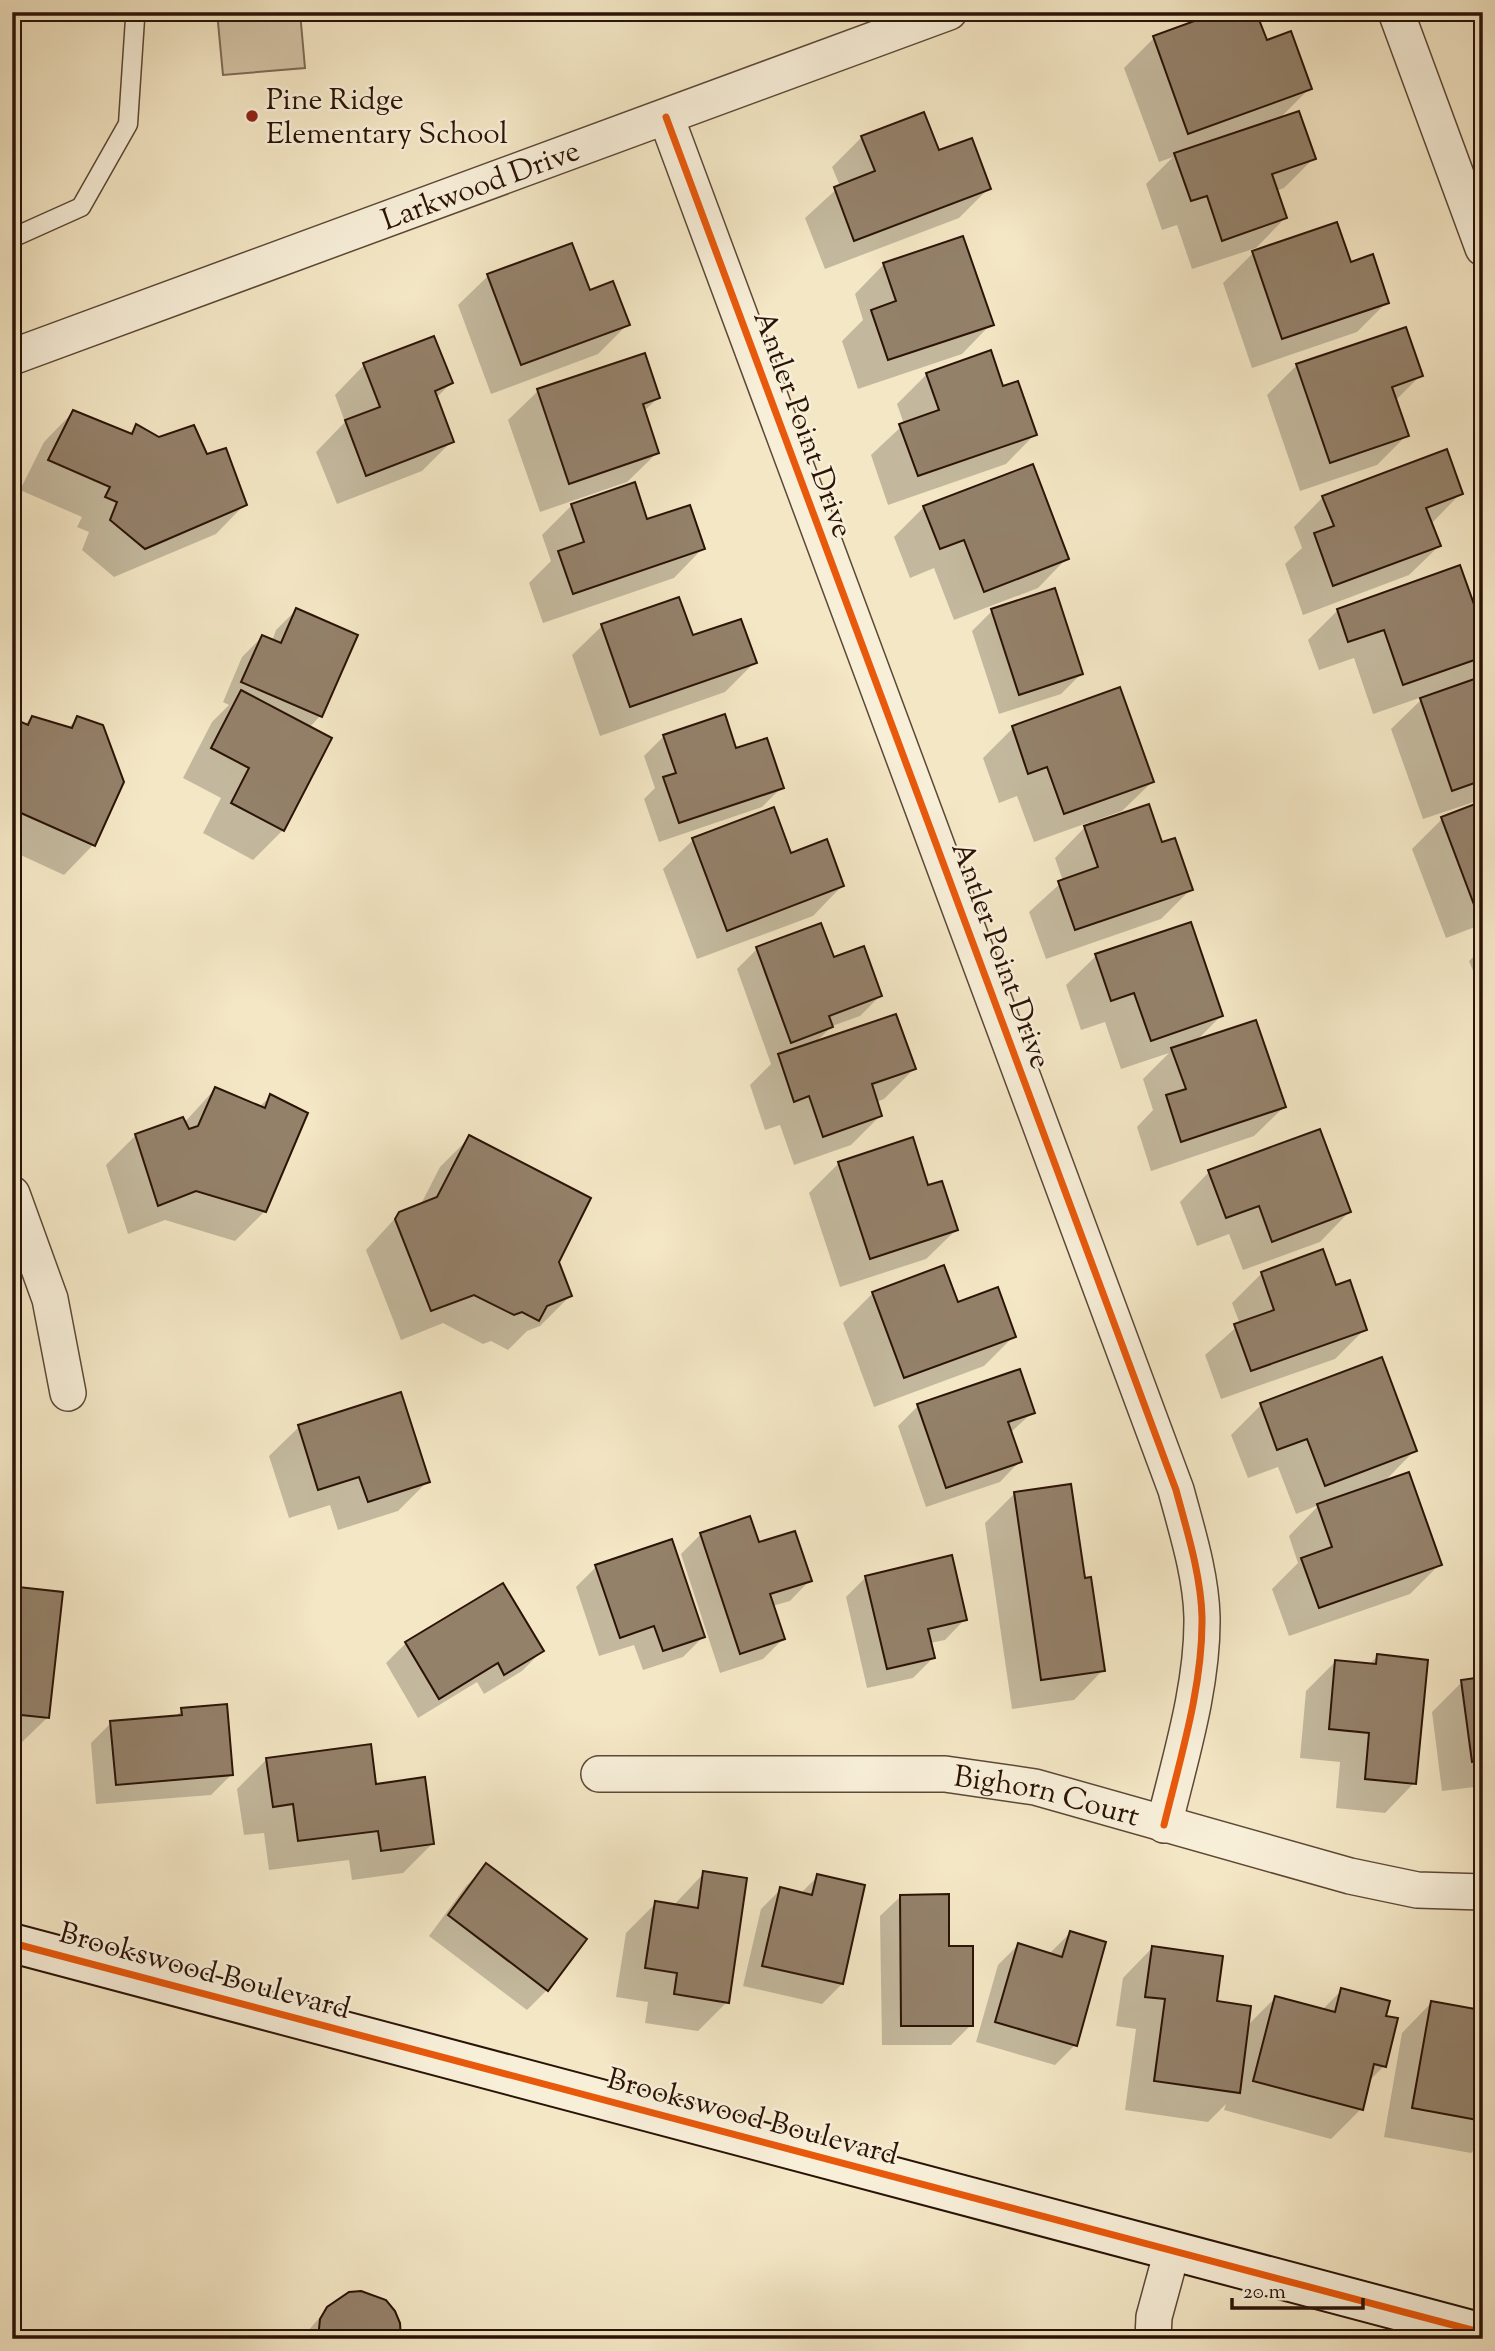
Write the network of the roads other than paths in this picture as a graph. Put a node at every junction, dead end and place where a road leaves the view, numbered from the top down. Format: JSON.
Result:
{"nodes":[{"id":1,"x":133,"y":12,"type":"edge"},
{"id":2,"x":949,"y":12,"type":"edge"},
{"id":3,"x":1396,"y":12,"type":"edge"},
{"id":4,"x":666,"y":117,"type":"junction"},
{"id":5,"x":12,"y":239,"type":"edge"},
{"id":6,"x":1483,"y":248,"type":"edge"},
{"id":7,"x":12,"y":357,"type":"edge"},
{"id":8,"x":12,"y":1194,"type":"edge"},
{"id":9,"x":68,"y":1393,"type":"dead end"},
{"id":10,"x":599,"y":1774,"type":"dead end"},
{"id":11,"x":1164,"y":1825,"type":"junction"},
{"id":12,"x":1483,"y":1892,"type":"edge"},
{"id":13,"x":12,"y":1943,"type":"edge"},
{"id":14,"x":1172,"y":2251,"type":"junction"},
{"id":15,"x":1483,"y":2333,"type":"edge"},
{"id":16,"x":1153,"y":2339,"type":"edge"}],
"edges":[{"from":1,"to":5,"type":"lane"},
{"from":2,"to":4,"type":"street","name":"Larkwood Drive"},
{"from":3,"to":6,"type":"street"},
{"from":4,"to":7,"type":"street","name":"Larkwood Drive"},
{"from":4,"to":11,"type":"street","name":"Antler Point Drive"},
{"from":8,"to":9,"type":"street"},
{"from":10,"to":11,"type":"street","name":"Bighorn Court"},
{"from":11,"to":12,"type":"street","name":"Bighorn Court"},
{"from":13,"to":14,"type":"main road","name":"Brookswood Boulevard"},
{"from":14,"to":15,"type":"main road","name":"Brookswood Boulevard"},
{"from":14,"to":16,"type":"street"}]}
